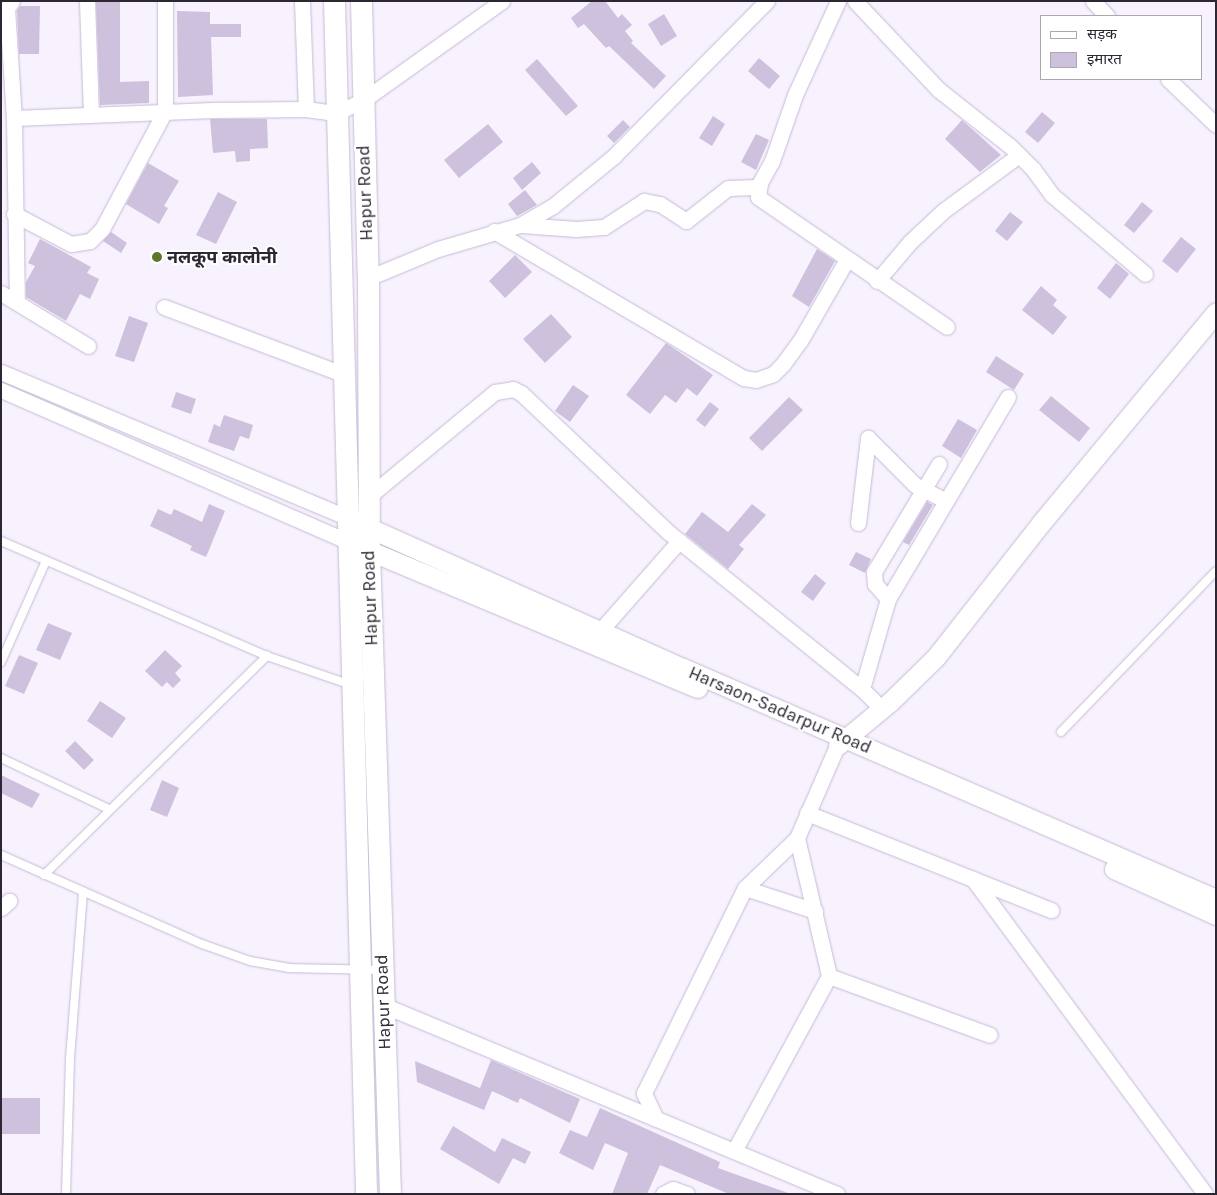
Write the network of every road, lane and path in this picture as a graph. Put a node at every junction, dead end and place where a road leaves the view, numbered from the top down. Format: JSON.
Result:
{"nodes":[{"id":1,"x":12,"y":1,"type":"edge"},
{"id":2,"x":87,"y":1,"type":"edge"},
{"id":3,"x":165,"y":1,"type":"edge"},
{"id":4,"x":302,"y":1,"type":"edge"},
{"id":5,"x":334,"y":1,"type":"edge"},
{"id":6,"x":361,"y":1,"type":"edge"},
{"id":7,"x":502,"y":1,"type":"edge"},
{"id":8,"x":767,"y":1,"type":"edge"},
{"id":9,"x":838,"y":1,"type":"edge"},
{"id":10,"x":855,"y":1,"type":"edge"},
{"id":11,"x":1093,"y":1,"type":"edge"},
{"id":12,"x":1106,"y":15,"type":"edge"},
{"id":13,"x":5,"y":60,"type":"edge"},
{"id":14,"x":1169,"y":80,"type":"edge"},
{"id":15,"x":362,"y":101,"type":"junction"},
{"id":16,"x":306,"y":109,"type":"junction"},
{"id":17,"x":165,"y":111,"type":"junction"},
{"id":18,"x":336,"y":113,"type":"junction"},
{"id":19,"x":91,"y":114,"type":"junction"},
{"id":20,"x":14,"y":118,"type":"junction"},
{"id":21,"x":1216,"y":125,"type":"edge"},
{"id":22,"x":1019,"y":155,"type":"junction"},
{"id":23,"x":758,"y":187,"type":"junction"},
{"id":24,"x":14,"y":214,"type":"junction"},
{"id":25,"x":520,"y":225,"type":"junction"},
{"id":26,"x":494,"y":231,"type":"junction"},
{"id":27,"x":846,"y":261,"type":"junction"},
{"id":28,"x":1145,"y":274,"type":"dead end"},
{"id":29,"x":368,"y":278,"type":"junction"},
{"id":30,"x":877,"y":281,"type":"junction"},
{"id":31,"x":1,"y":293,"type":"edge"},
{"id":32,"x":17,"y":301,"type":"junction"},
{"id":33,"x":164,"y":307,"type":"dead end"},
{"id":34,"x":1216,"y":312,"type":"edge"},
{"id":35,"x":947,"y":327,"type":"dead end"},
{"id":36,"x":88,"y":346,"type":"dead end"},
{"id":37,"x":1,"y":372,"type":"edge"},
{"id":38,"x":342,"y":374,"type":"junction"},
{"id":39,"x":1,"y":390,"type":"edge"},
{"id":40,"x":1008,"y":397,"type":"dead end"},
{"id":41,"x":939,"y":464,"type":"dead end"},
{"id":42,"x":924,"y":489,"type":"junction"},
{"id":43,"x":368,"y":497,"type":"junction"},
{"id":44,"x":946,"y":501,"type":"junction"},
{"id":45,"x":346,"y":517,"type":"junction"},
{"id":46,"x":858,"y":523,"type":"dead end"},
{"id":47,"x":369,"y":527,"type":"junction"},
{"id":48,"x":1,"y":541,"type":"edge"},
{"id":49,"x":346,"y":541,"type":"junction"},
{"id":50,"x":679,"y":541,"type":"junction"},
{"id":51,"x":369,"y":551,"type":"junction"},
{"id":52,"x":46,"y":560,"type":"junction"},
{"id":53,"x":1216,"y":571,"type":"edge"},
{"id":54,"x":888,"y":599,"type":"junction"},
{"id":55,"x":600,"y":631,"type":"junction"},
{"id":56,"x":268,"y":656,"type":"junction"},
{"id":57,"x":1,"y":662,"type":"edge"},
{"id":58,"x":351,"y":685,"type":"junction"},
{"id":59,"x":862,"y":688,"type":"junction"},
{"id":60,"x":373,"y":695,"type":"junction"},
{"id":61,"x":882,"y":709,"type":"junction"},
{"id":62,"x":1061,"y":732,"type":"dead end"},
{"id":63,"x":840,"y":742,"type":"junction"},
{"id":64,"x":1,"y":758,"type":"edge"},
{"id":65,"x":109,"y":809,"type":"junction"},
{"id":66,"x":807,"y":813,"type":"junction"},
{"id":67,"x":797,"y":838,"type":"junction"},
{"id":68,"x":1,"y":855,"type":"edge"},
{"id":69,"x":44,"y":875,"type":"junction"},
{"id":70,"x":973,"y":879,"type":"junction"},
{"id":71,"x":745,"y":888,"type":"junction"},
{"id":72,"x":83,"y":892,"type":"junction"},
{"id":73,"x":1216,"y":900,"type":"edge"},
{"id":74,"x":1051,"y":910,"type":"dead end"},
{"id":75,"x":815,"y":911,"type":"junction"},
{"id":76,"x":1216,"y":915,"type":"edge"},
{"id":77,"x":361,"y":967,"type":"junction"},
{"id":78,"x":382,"y":970,"type":"junction"},
{"id":79,"x":829,"y":976,"type":"junction"},
{"id":80,"x":383,"y":1005,"type":"junction"},
{"id":81,"x":990,"y":1035,"type":"dead end"},
{"id":82,"x":656,"y":1119,"type":"junction"},
{"id":83,"x":734,"y":1151,"type":"junction"},
{"id":84,"x":66,"y":1194,"type":"edge"},
{"id":85,"x":366,"y":1194,"type":"edge"},
{"id":86,"x":390,"y":1194,"type":"edge"},
{"id":87,"x":663,"y":1194,"type":"edge"},
{"id":88,"x":687,"y":1194,"type":"edge"},
{"id":89,"x":837,"y":1194,"type":"edge"},
{"id":90,"x":1205,"y":1194,"type":"edge"}],
"edges":[{"from":1,"to":13,"type":"street"},
{"from":2,"to":19,"type":"street"},
{"from":3,"to":17,"type":"street"},
{"from":4,"to":16,"type":"street"},
{"from":5,"to":18,"type":"main road","name":"Hapur Road"},
{"from":6,"to":15,"type":"main road","name":"Hapur Road"},
{"from":7,"to":15,"type":"street"},
{"from":8,"to":25,"type":"street"},
{"from":9,"to":23,"type":"street"},
{"from":10,"to":22,"type":"street"},
{"from":11,"to":12,"type":"street"},
{"from":13,"to":20,"type":"street"},
{"from":14,"to":21,"type":"street"},
{"from":15,"to":18,"type":"street"},
{"from":15,"to":29,"type":"main road","name":"Hapur Road"},
{"from":16,"to":17,"type":"street"},
{"from":16,"to":18,"type":"street"},
{"from":17,"to":19,"type":"street"},
{"from":17,"to":24,"type":"street"},
{"from":18,"to":38,"type":"main road","name":"Hapur Road"},
{"from":19,"to":20,"type":"street"},
{"from":20,"to":24,"type":"street"},
{"from":22,"to":28,"type":"street"},
{"from":22,"to":30,"type":"street"},
{"from":23,"to":25,"type":"street"},
{"from":23,"to":27,"type":"street"},
{"from":24,"to":32,"type":"street"},
{"from":25,"to":26,"type":"street"},
{"from":26,"to":27,"type":"street"},
{"from":26,"to":29,"type":"street"},
{"from":27,"to":30,"type":"street"},
{"from":29,"to":43,"type":"main road","name":"Hapur Road"},
{"from":30,"to":35,"type":"street"},
{"from":31,"to":32,"type":"street"},
{"from":32,"to":36,"type":"street"},
{"from":33,"to":38,"type":"street"},
{"from":34,"to":61,"type":"street"},
{"from":37,"to":45,"type":"street"},
{"from":38,"to":45,"type":"main road","name":"Hapur Road"},
{"from":39,"to":49,"type":"street"},
{"from":40,"to":44,"type":"street"},
{"from":41,"to":42,"type":"street"},
{"from":42,"to":44,"type":"street"},
{"from":42,"to":46,"type":"street"},
{"from":42,"to":54,"type":"street"},
{"from":43,"to":47,"type":"main road","name":"Hapur Road"},
{"from":43,"to":50,"type":"street"},
{"from":44,"to":54,"type":"street"},
{"from":45,"to":47,"type":"street","name":"Harsaon-Sadarpur Road"},
{"from":45,"to":49,"type":"main road","name":"Hapur Road"},
{"from":47,"to":51,"type":"main road","name":"Hapur Road"},
{"from":47,"to":55,"type":"street","name":"Harsaon-Sadarpur Road"},
{"from":48,"to":52,"type":"lane"},
{"from":49,"to":51,"type":"street","name":"Harsaon-Sadarpur Road"},
{"from":49,"to":58,"type":"main road","name":"Hapur Road"},
{"from":50,"to":55,"type":"street"},
{"from":50,"to":59,"type":"street"},
{"from":51,"to":60,"type":"main road","name":"Hapur Road"},
{"from":51,"to":63,"type":"street","name":"Harsaon-Sadarpur Road"},
{"from":52,"to":56,"type":"lane"},
{"from":52,"to":57,"type":"lane"},
{"from":53,"to":62,"type":"lane"},
{"from":54,"to":59,"type":"street"},
{"from":55,"to":63,"type":"street","name":"Harsaon-Sadarpur Road"},
{"from":56,"to":58,"type":"lane"},
{"from":56,"to":65,"type":"lane"},
{"from":58,"to":60,"type":"lane"},
{"from":58,"to":77,"type":"main road","name":"Hapur Road"},
{"from":59,"to":61,"type":"street"},
{"from":60,"to":78,"type":"main road","name":"Hapur Road"},
{"from":61,"to":63,"type":"street"},
{"from":63,"to":66,"type":"street"},
{"from":63,"to":73,"type":"street","name":"Harsaon-Sadarpur Road"},
{"from":63,"to":76,"type":"street","name":"Harsaon-Sadarpur Road"},
{"from":64,"to":65,"type":"lane"},
{"from":65,"to":69,"type":"lane"},
{"from":66,"to":67,"type":"street"},
{"from":66,"to":70,"type":"street"},
{"from":67,"to":71,"type":"street"},
{"from":67,"to":75,"type":"street"},
{"from":68,"to":69,"type":"lane"},
{"from":69,"to":72,"type":"lane"},
{"from":70,"to":74,"type":"street"},
{"from":70,"to":90,"type":"street"},
{"from":71,"to":75,"type":"street"},
{"from":71,"to":82,"type":"street"},
{"from":72,"to":77,"type":"lane"},
{"from":72,"to":84,"type":"lane"},
{"from":75,"to":79,"type":"street"},
{"from":77,"to":78,"type":"lane"},
{"from":77,"to":85,"type":"main road","name":"Hapur Road"},
{"from":78,"to":80,"type":"main road","name":"Hapur Road"},
{"from":79,"to":81,"type":"street"},
{"from":79,"to":83,"type":"street"},
{"from":80,"to":82,"type":"street"},
{"from":80,"to":86,"type":"main road","name":"Hapur Road"},
{"from":82,"to":83,"type":"street"},
{"from":83,"to":89,"type":"street"},
{"from":87,"to":88,"type":"street"}]}
